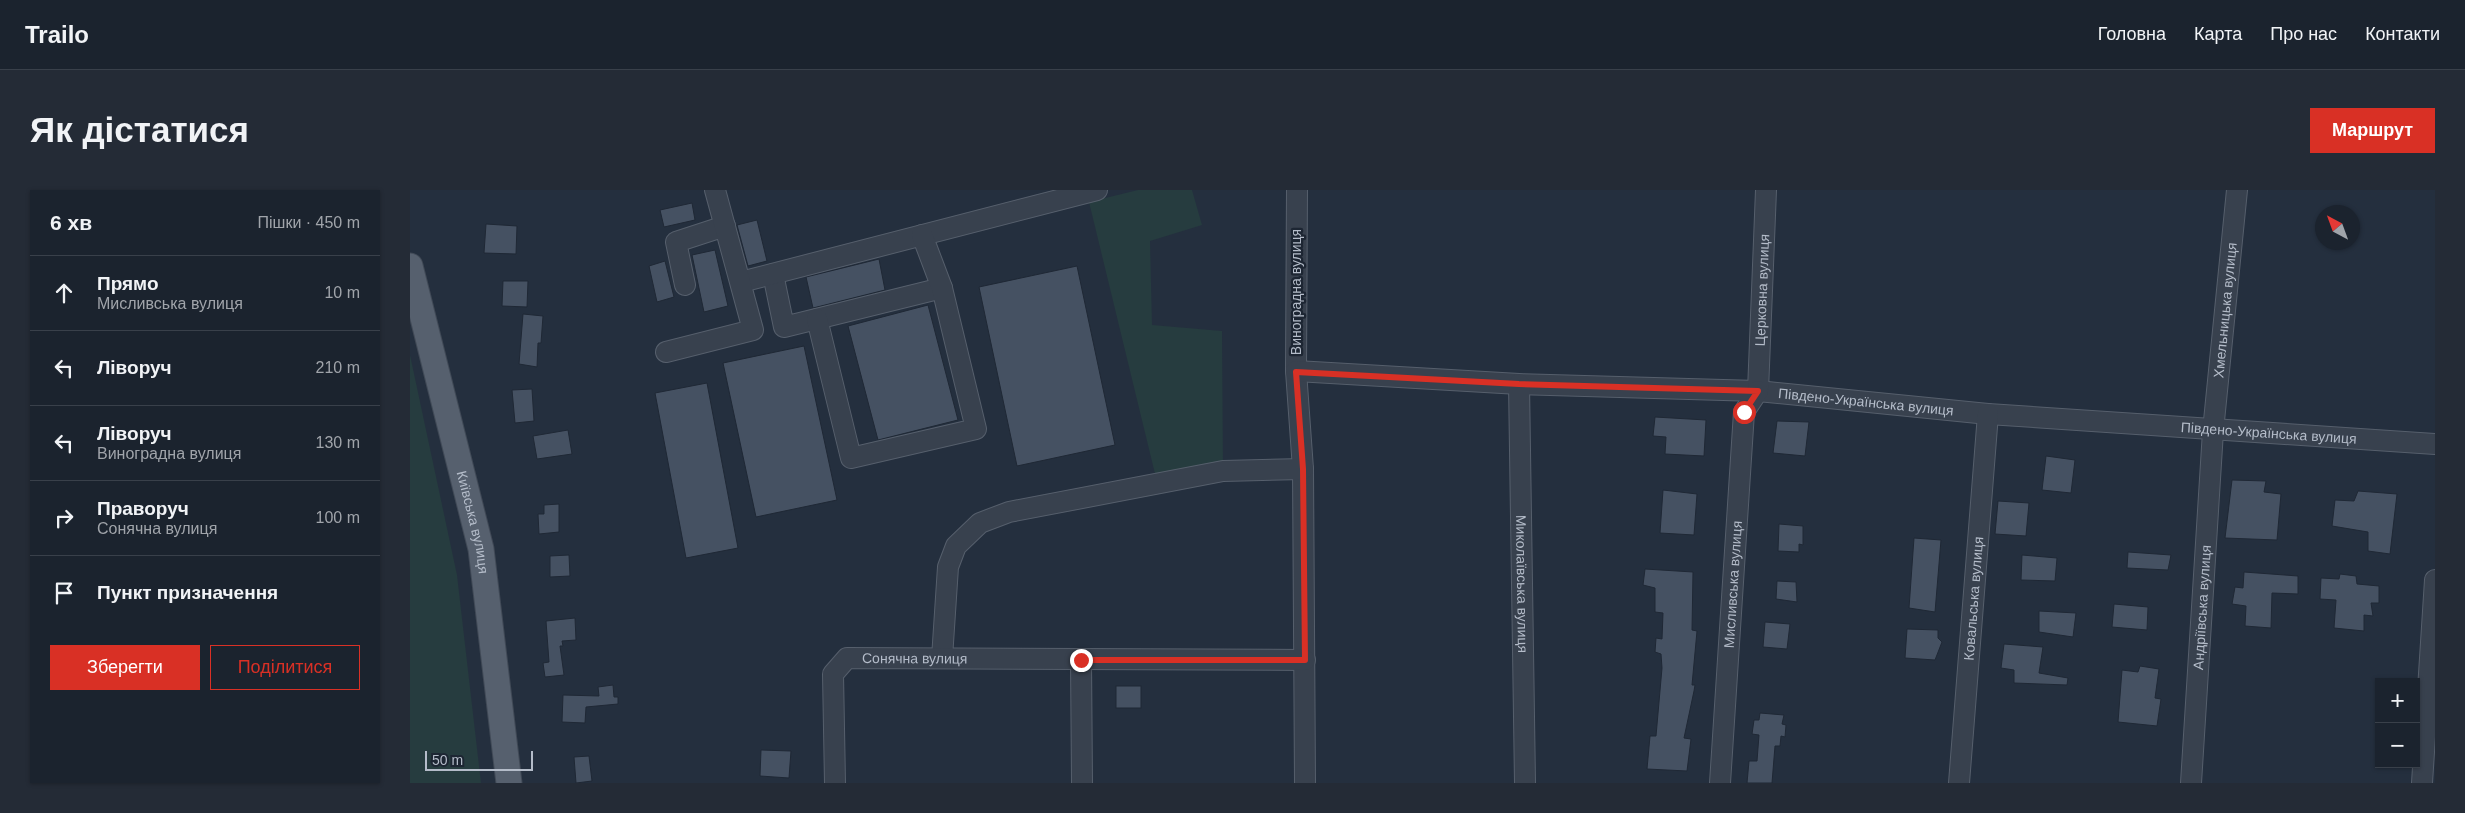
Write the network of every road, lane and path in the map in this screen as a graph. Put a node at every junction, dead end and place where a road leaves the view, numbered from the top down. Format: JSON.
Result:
{"nodes":[{"id":1,"x":715,"y":190,"type":"edge"},
{"id":2,"x":1097,"y":190,"type":"edge"},
{"id":3,"x":1297,"y":190,"type":"edge"},
{"id":4,"x":1766,"y":190,"type":"edge"},
{"id":5,"x":2237,"y":190,"type":"edge"},
{"id":6,"x":725,"y":226,"type":"junction"},
{"id":7,"x":922,"y":235,"type":"junction"},
{"id":8,"x":410,"y":266,"type":"edge"},
{"id":9,"x":773,"y":274,"type":"junction"},
{"id":10,"x":741,"y":282,"type":"junction"},
{"id":11,"x":685,"y":285,"type":"dead end"},
{"id":12,"x":942,"y":288,"type":"junction"},
{"id":13,"x":817,"y":319,"type":"junction"},
{"id":14,"x":666,"y":352,"type":"dead end"},
{"id":15,"x":1296,"y":372,"type":"junction"},
{"id":16,"x":1519,"y":384,"type":"junction"},
{"id":17,"x":1758,"y":391,"type":"junction"},
{"id":18,"x":1988,"y":414,"type":"junction"},
{"id":19,"x":2213,"y":431,"type":"junction"},
{"id":20,"x":2435,"y":444,"type":"edge"},
{"id":21,"x":1303,"y":469,"type":"junction"},
{"id":22,"x":2435,"y":580,"type":"edge"},
{"id":23,"x":942,"y":658,"type":"junction"},
{"id":24,"x":1081,"y":660,"type":"junction"},
{"id":25,"x":1305,"y":660,"type":"junction"},
{"id":26,"x":509,"y":783,"type":"edge"},
{"id":27,"x":835,"y":783,"type":"edge"},
{"id":28,"x":1082,"y":783,"type":"edge"},
{"id":29,"x":1305,"y":783,"type":"edge"},
{"id":30,"x":1525,"y":783,"type":"edge"},
{"id":31,"x":1720,"y":783,"type":"edge"},
{"id":32,"x":1959,"y":783,"type":"edge"},
{"id":33,"x":2191,"y":783,"type":"edge"},
{"id":34,"x":2422,"y":783,"type":"edge"}],
"edges":[{"from":1,"to":6,"type":"street"},
{"from":2,"to":7,"type":"street"},
{"from":3,"to":15,"type":"street","name":"Виноградна вулиця"},
{"from":4,"to":17,"type":"street","name":"Церковна вулиця"},
{"from":5,"to":19,"type":"street","name":"Хмельницька вулиця"},
{"from":6,"to":10,"type":"street"},
{"from":6,"to":11,"type":"street"},
{"from":7,"to":9,"type":"street"},
{"from":7,"to":12,"type":"street"},
{"from":8,"to":26,"type":"main road","name":"Київська вулиця"},
{"from":9,"to":10,"type":"street"},
{"from":9,"to":13,"type":"street"},
{"from":10,"to":14,"type":"street"},
{"from":12,"to":13,"type":"street"},
{"from":12,"to":13,"type":"street"},
{"from":15,"to":16,"type":"street","name":"Південо-Українська вулиця"},
{"from":15,"to":21,"type":"street","name":"Виноградна вулиця"},
{"from":16,"to":17,"type":"street","name":"Південо-Українська вулиця"},
{"from":16,"to":30,"type":"street","name":"Миколаївська вулиця"},
{"from":17,"to":18,"type":"street","name":"Південо-Українська вулиця"},
{"from":17,"to":31,"type":"street","name":"Мисливська вулиця"},
{"from":18,"to":19,"type":"street","name":"Південо-Українська вулиця"},
{"from":18,"to":32,"type":"street","name":"Ковальська вулиця"},
{"from":19,"to":20,"type":"street","name":"Південо-Українська вулиця"},
{"from":19,"to":33,"type":"street","name":"Андріївська вулиця"},
{"from":21,"to":23,"type":"street"},
{"from":21,"to":25,"type":"street","name":"Виноградна вулиця"},
{"from":22,"to":34,"type":"street"},
{"from":23,"to":24,"type":"street","name":"Сонячна вулиця"},
{"from":23,"to":27,"type":"street","name":"Сонячна вулиця"},
{"from":24,"to":25,"type":"street","name":"Сонячна вулиця"},
{"from":24,"to":28,"type":"street"},
{"from":25,"to":29,"type":"street","name":"Виноградна вулиця"}]}
